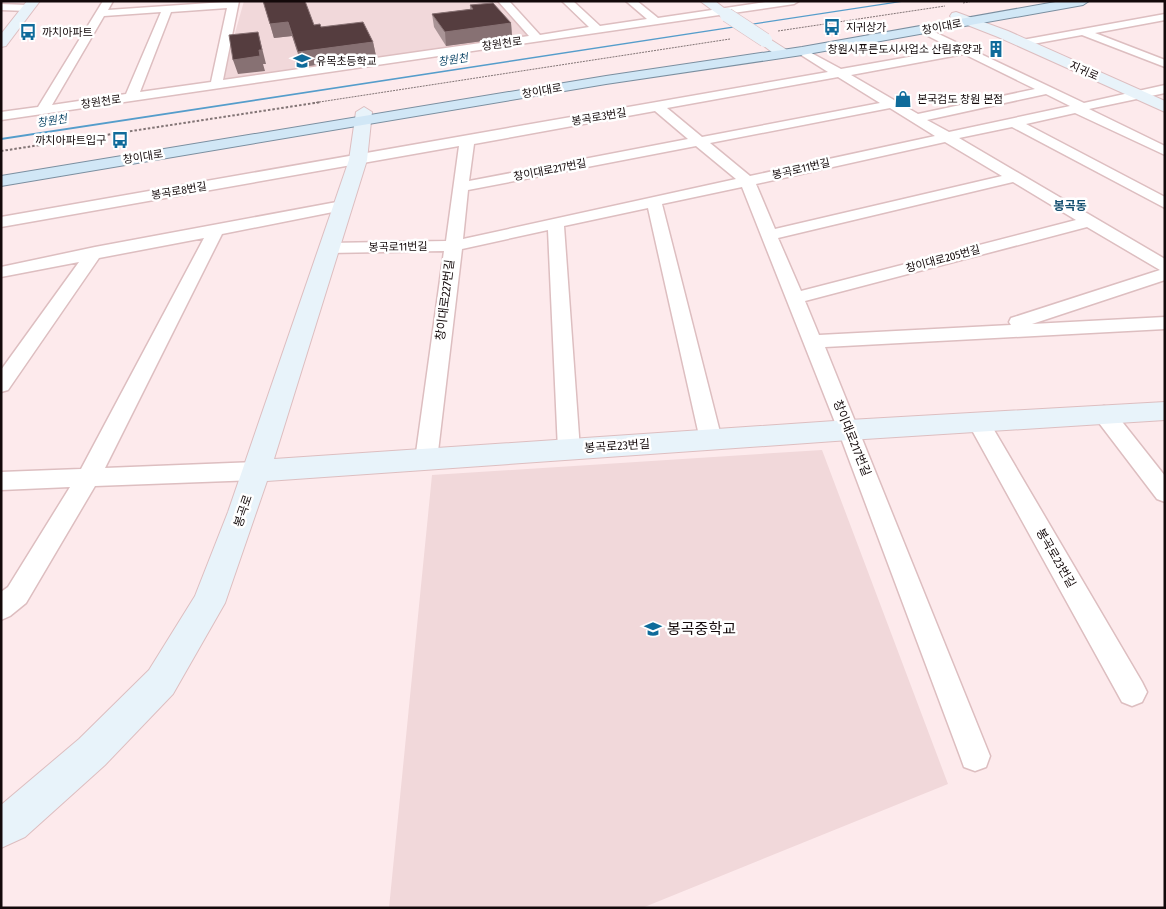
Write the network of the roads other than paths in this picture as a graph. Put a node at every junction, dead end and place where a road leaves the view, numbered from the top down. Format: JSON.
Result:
{"nodes":[{"id":1,"x":108,"y":1,"type":"edge"},
{"id":2,"x":503,"y":1,"type":"edge"},
{"id":3,"x":567,"y":1,"type":"edge"},
{"id":4,"x":630,"y":1,"type":"edge"},
{"id":5,"x":706,"y":1,"type":"edge"},
{"id":6,"x":794,"y":1,"type":"edge"},
{"id":7,"x":1046,"y":1,"type":"edge"},
{"id":8,"x":1084,"y":1,"type":"edge"},
{"id":9,"x":779,"y":2,"type":"edge"},
{"id":10,"x":234,"y":3,"type":"edge"},
{"id":11,"x":31,"y":5,"type":"edge"},
{"id":12,"x":1,"y":7,"type":"edge"},
{"id":13,"x":167,"y":9,"type":"junction"},
{"id":14,"x":961,"y":11,"type":"junction"},
{"id":15,"x":102,"y":13,"type":"junction"},
{"id":16,"x":725,"y":14,"type":"junction"},
{"id":17,"x":1001,"y":16,"type":"junction"},
{"id":18,"x":1165,"y":17,"type":"edge"},
{"id":19,"x":656,"y":22,"type":"junction"},
{"id":20,"x":942,"y":27,"type":"junction"},
{"id":21,"x":598,"y":30,"type":"junction"},
{"id":22,"x":924,"y":30,"type":"junction"},
{"id":23,"x":1083,"y":32,"type":"junction"},
{"id":24,"x":1004,"y":34,"type":"junction"},
{"id":25,"x":538,"y":39,"type":"junction"},
{"id":26,"x":1,"y":43,"type":"edge"},
{"id":27,"x":773,"y":43,"type":"junction"},
{"id":28,"x":1022,"y":43,"type":"junction"},
{"id":29,"x":967,"y":50,"type":"junction"},
{"id":30,"x":802,"y":51,"type":"junction"},
{"id":31,"x":1165,"y":64,"type":"edge"},
{"id":32,"x":841,"y":72,"type":"junction"},
{"id":33,"x":216,"y":86,"type":"junction"},
{"id":34,"x":1165,"y":89,"type":"edge"},
{"id":35,"x":1047,"y":90,"type":"junction"},
{"id":36,"x":1139,"y":95,"type":"junction"},
{"id":37,"x":131,"y":98,"type":"junction"},
{"id":38,"x":893,"y":104,"type":"junction"},
{"id":39,"x":1165,"y":106,"type":"edge"},
{"id":40,"x":658,"y":107,"type":"junction"},
{"id":41,"x":1079,"y":108,"type":"junction"},
{"id":42,"x":42,"y":110,"type":"junction"},
{"id":43,"x":1,"y":116,"type":"edge"},
{"id":44,"x":363,"y":117,"type":"junction"},
{"id":45,"x":917,"y":118,"type":"junction"},
{"id":46,"x":1013,"y":122,"type":"junction"},
{"id":47,"x":948,"y":136,"type":"junction"},
{"id":48,"x":467,"y":141,"type":"junction"},
{"id":49,"x":698,"y":142,"type":"junction"},
{"id":50,"x":1165,"y":151,"type":"edge"},
{"id":51,"x":358,"y":160,"type":"junction"},
{"id":52,"x":1,"y":168,"type":"edge"},
{"id":53,"x":1016,"y":177,"type":"junction"},
{"id":54,"x":1,"y":181,"type":"edge"},
{"id":55,"x":747,"y":181,"type":"junction"},
{"id":56,"x":460,"y":187,"type":"junction"},
{"id":57,"x":654,"y":202,"type":"junction"},
{"id":58,"x":1165,"y":203,"type":"edge"},
{"id":59,"x":342,"y":206,"type":"junction"},
{"id":60,"x":1090,"y":221,"type":"junction"},
{"id":61,"x":1,"y":222,"type":"edge"},
{"id":62,"x":556,"y":223,"type":"junction"},
{"id":63,"x":216,"y":230,"type":"junction"},
{"id":64,"x":769,"y":235,"type":"junction"},
{"id":65,"x":452,"y":246,"type":"junction"},
{"id":66,"x":328,"y":248,"type":"junction"},
{"id":67,"x":95,"y":252,"type":"junction"},
{"id":68,"x":1165,"y":266,"type":"edge"},
{"id":69,"x":1,"y":272,"type":"edge"},
{"id":70,"x":1165,"y":274,"type":"edge"},
{"id":71,"x":795,"y":298,"type":"junction"},
{"id":72,"x":1165,"y":323,"type":"edge"},
{"id":73,"x":989,"y":332,"type":"junction"},
{"id":74,"x":813,"y":341,"type":"junction"},
{"id":75,"x":1,"y":385,"type":"edge"},
{"id":76,"x":1165,"y":411,"type":"edge"},
{"id":77,"x":1104,"y":414,"type":"junction"},
{"id":78,"x":979,"y":423,"type":"junction"},
{"id":79,"x":850,"y":430,"type":"junction"},
{"id":80,"x":711,"y":440,"type":"junction"},
{"id":81,"x":568,"y":450,"type":"junction"},
{"id":82,"x":426,"y":460,"type":"junction"},
{"id":83,"x":256,"y":472,"type":"junction"},
{"id":84,"x":88,"y":478,"type":"junction"},
{"id":85,"x":1,"y":481,"type":"edge"},
{"id":86,"x":1165,"y":493,"type":"edge"},
{"id":87,"x":1,"y":608,"type":"edge"},
{"id":88,"x":1132,"y":692,"type":"dead end"},
{"id":89,"x":975,"y":756,"type":"dead end"},
{"id":90,"x":1,"y":828,"type":"edge"}],
"edges":[{"from":1,"to":15,"type":"street"},
{"from":2,"to":25,"type":"street"},
{"from":3,"to":21,"type":"street"},
{"from":4,"to":19,"type":"street"},
{"from":5,"to":16,"type":"street"},
{"from":6,"to":9,"type":"street","name":"창원천로"},
{"from":7,"to":14,"type":"main road","name":"창이대로"},
{"from":8,"to":17,"type":"main road","name":"창이대로"},
{"from":9,"to":16,"type":"street","name":"창원천로"},
{"from":10,"to":13,"type":"street"},
{"from":10,"to":33,"type":"street"},
{"from":11,"to":12,"type":"street"},
{"from":11,"to":26,"type":"street"},
{"from":13,"to":15,"type":"street"},
{"from":13,"to":37,"type":"street"},
{"from":14,"to":17,"type":"main road","name":"창이대로"},
{"from":14,"to":20,"type":"main road","name":"창이대로"},
{"from":14,"to":24,"type":"street","name":"지귀로"},
{"from":14,"to":27,"type":"main road","name":"창이대로"},
{"from":15,"to":42,"type":"street"},
{"from":16,"to":19,"type":"street","name":"창원천로"},
{"from":16,"to":27,"type":"street","bridge":true},
{"from":17,"to":24,"type":"street"},
{"from":18,"to":23,"type":"street"},
{"from":19,"to":21,"type":"street","name":"창원천로"},
{"from":20,"to":22,"type":"main road","name":"창이대로"},
{"from":20,"to":24,"type":"street","name":"지귀로"},
{"from":21,"to":25,"type":"street","name":"창원천로"},
{"from":22,"to":29,"type":"street"},
{"from":22,"to":30,"type":"main road","name":"창이대로"},
{"from":23,"to":28,"type":"street"},
{"from":23,"to":31,"type":"street"},
{"from":24,"to":28,"type":"street","name":"지귀로"},
{"from":25,"to":33,"type":"street","name":"창원천로"},
{"from":27,"to":30,"type":"main road","name":"창이대로"},
{"from":27,"to":44,"type":"main road","name":"창이대로"},
{"from":28,"to":36,"type":"street","name":"지귀로"},
{"from":29,"to":32,"type":"street","name":"봉곡로3번길"},
{"from":29,"to":35,"type":"street"},
{"from":30,"to":32,"type":"street"},
{"from":32,"to":38,"type":"street"},
{"from":32,"to":40,"type":"street","name":"봉곡로3번길"},
{"from":33,"to":37,"type":"street","name":"창원천로"},
{"from":34,"to":36,"type":"street","name":"봉곡로11번길"},
{"from":35,"to":41,"type":"street"},
{"from":35,"to":45,"type":"street"},
{"from":36,"to":39,"type":"street","name":"지귀로"},
{"from":36,"to":41,"type":"street","name":"봉곡로11번길"},
{"from":37,"to":42,"type":"street","name":"창원천로"},
{"from":38,"to":45,"type":"street"},
{"from":38,"to":49,"type":"street"},
{"from":40,"to":48,"type":"street","name":"봉곡로3번길"},
{"from":40,"to":49,"type":"street","name":"창이대로217번길"},
{"from":41,"to":46,"type":"street","name":"봉곡로11번길"},
{"from":41,"to":50,"type":"street"},
{"from":42,"to":43,"type":"street","name":"창원천로"},
{"from":44,"to":51,"type":"street","name":"봉곡로"},
{"from":44,"to":52,"type":"main road","name":"창이대로"},
{"from":44,"to":54,"type":"main road","name":"창이대로"},
{"from":45,"to":47,"type":"street"},
{"from":46,"to":47,"type":"street","name":"봉곡로11번길"},
{"from":46,"to":58,"type":"street"},
{"from":47,"to":53,"type":"street"},
{"from":47,"to":55,"type":"street","name":"봉곡로11번길"},
{"from":48,"to":51,"type":"street","name":"봉곡로3번길"},
{"from":48,"to":56,"type":"street","name":"창이대로227번길"},
{"from":49,"to":55,"type":"street","name":"창이대로217번길"},
{"from":49,"to":56,"type":"street","name":"창이대로217번길"},
{"from":51,"to":59,"type":"street","name":"봉곡로"},
{"from":51,"to":61,"type":"street","name":"봉곡로8번길"},
{"from":53,"to":60,"type":"street"},
{"from":53,"to":64,"type":"street"},
{"from":55,"to":57,"type":"street","name":"봉곡로11번길"},
{"from":55,"to":64,"type":"street","name":"창이대로217번길"},
{"from":56,"to":65,"type":"street","name":"창이대로227번길"},
{"from":57,"to":62,"type":"street","name":"봉곡로11번길"},
{"from":57,"to":80,"type":"street"},
{"from":59,"to":63,"type":"street"},
{"from":59,"to":66,"type":"street","name":"봉곡로"},
{"from":60,"to":68,"type":"street"},
{"from":60,"to":71,"type":"street","name":"창이대로205번길"},
{"from":62,"to":65,"type":"street","name":"봉곡로11번길"},
{"from":62,"to":81,"type":"street"},
{"from":63,"to":67,"type":"street"},
{"from":63,"to":84,"type":"street"},
{"from":64,"to":71,"type":"street","name":"창이대로217번길"},
{"from":65,"to":66,"type":"street","name":"봉곡로11번길"},
{"from":65,"to":82,"type":"street","name":"창이대로227번길"},
{"from":66,"to":83,"type":"street","name":"봉곡로"},
{"from":67,"to":69,"type":"street"},
{"from":67,"to":75,"type":"street"},
{"from":70,"to":73,"type":"street"},
{"from":71,"to":74,"type":"street","name":"창이대로217번길"},
{"from":72,"to":73,"type":"street"},
{"from":73,"to":74,"type":"street"},
{"from":74,"to":79,"type":"street","name":"창이대로217번길"},
{"from":76,"to":77,"type":"street","name":"봉곡로23번길"},
{"from":77,"to":78,"type":"street","name":"봉곡로23번길"},
{"from":77,"to":86,"type":"street"},
{"from":78,"to":79,"type":"street","name":"봉곡로23번길"},
{"from":78,"to":88,"type":"street","name":"봉곡로23번길"},
{"from":79,"to":80,"type":"street","name":"봉곡로23번길"},
{"from":79,"to":89,"type":"street","name":"창이대로217번길"},
{"from":80,"to":81,"type":"street","name":"봉곡로23번길"},
{"from":81,"to":82,"type":"street","name":"봉곡로23번길"},
{"from":82,"to":83,"type":"street","name":"봉곡로23번길"},
{"from":83,"to":84,"type":"street"},
{"from":83,"to":90,"type":"street","name":"봉곡로"},
{"from":84,"to":85,"type":"street"},
{"from":84,"to":87,"type":"street"}]}
